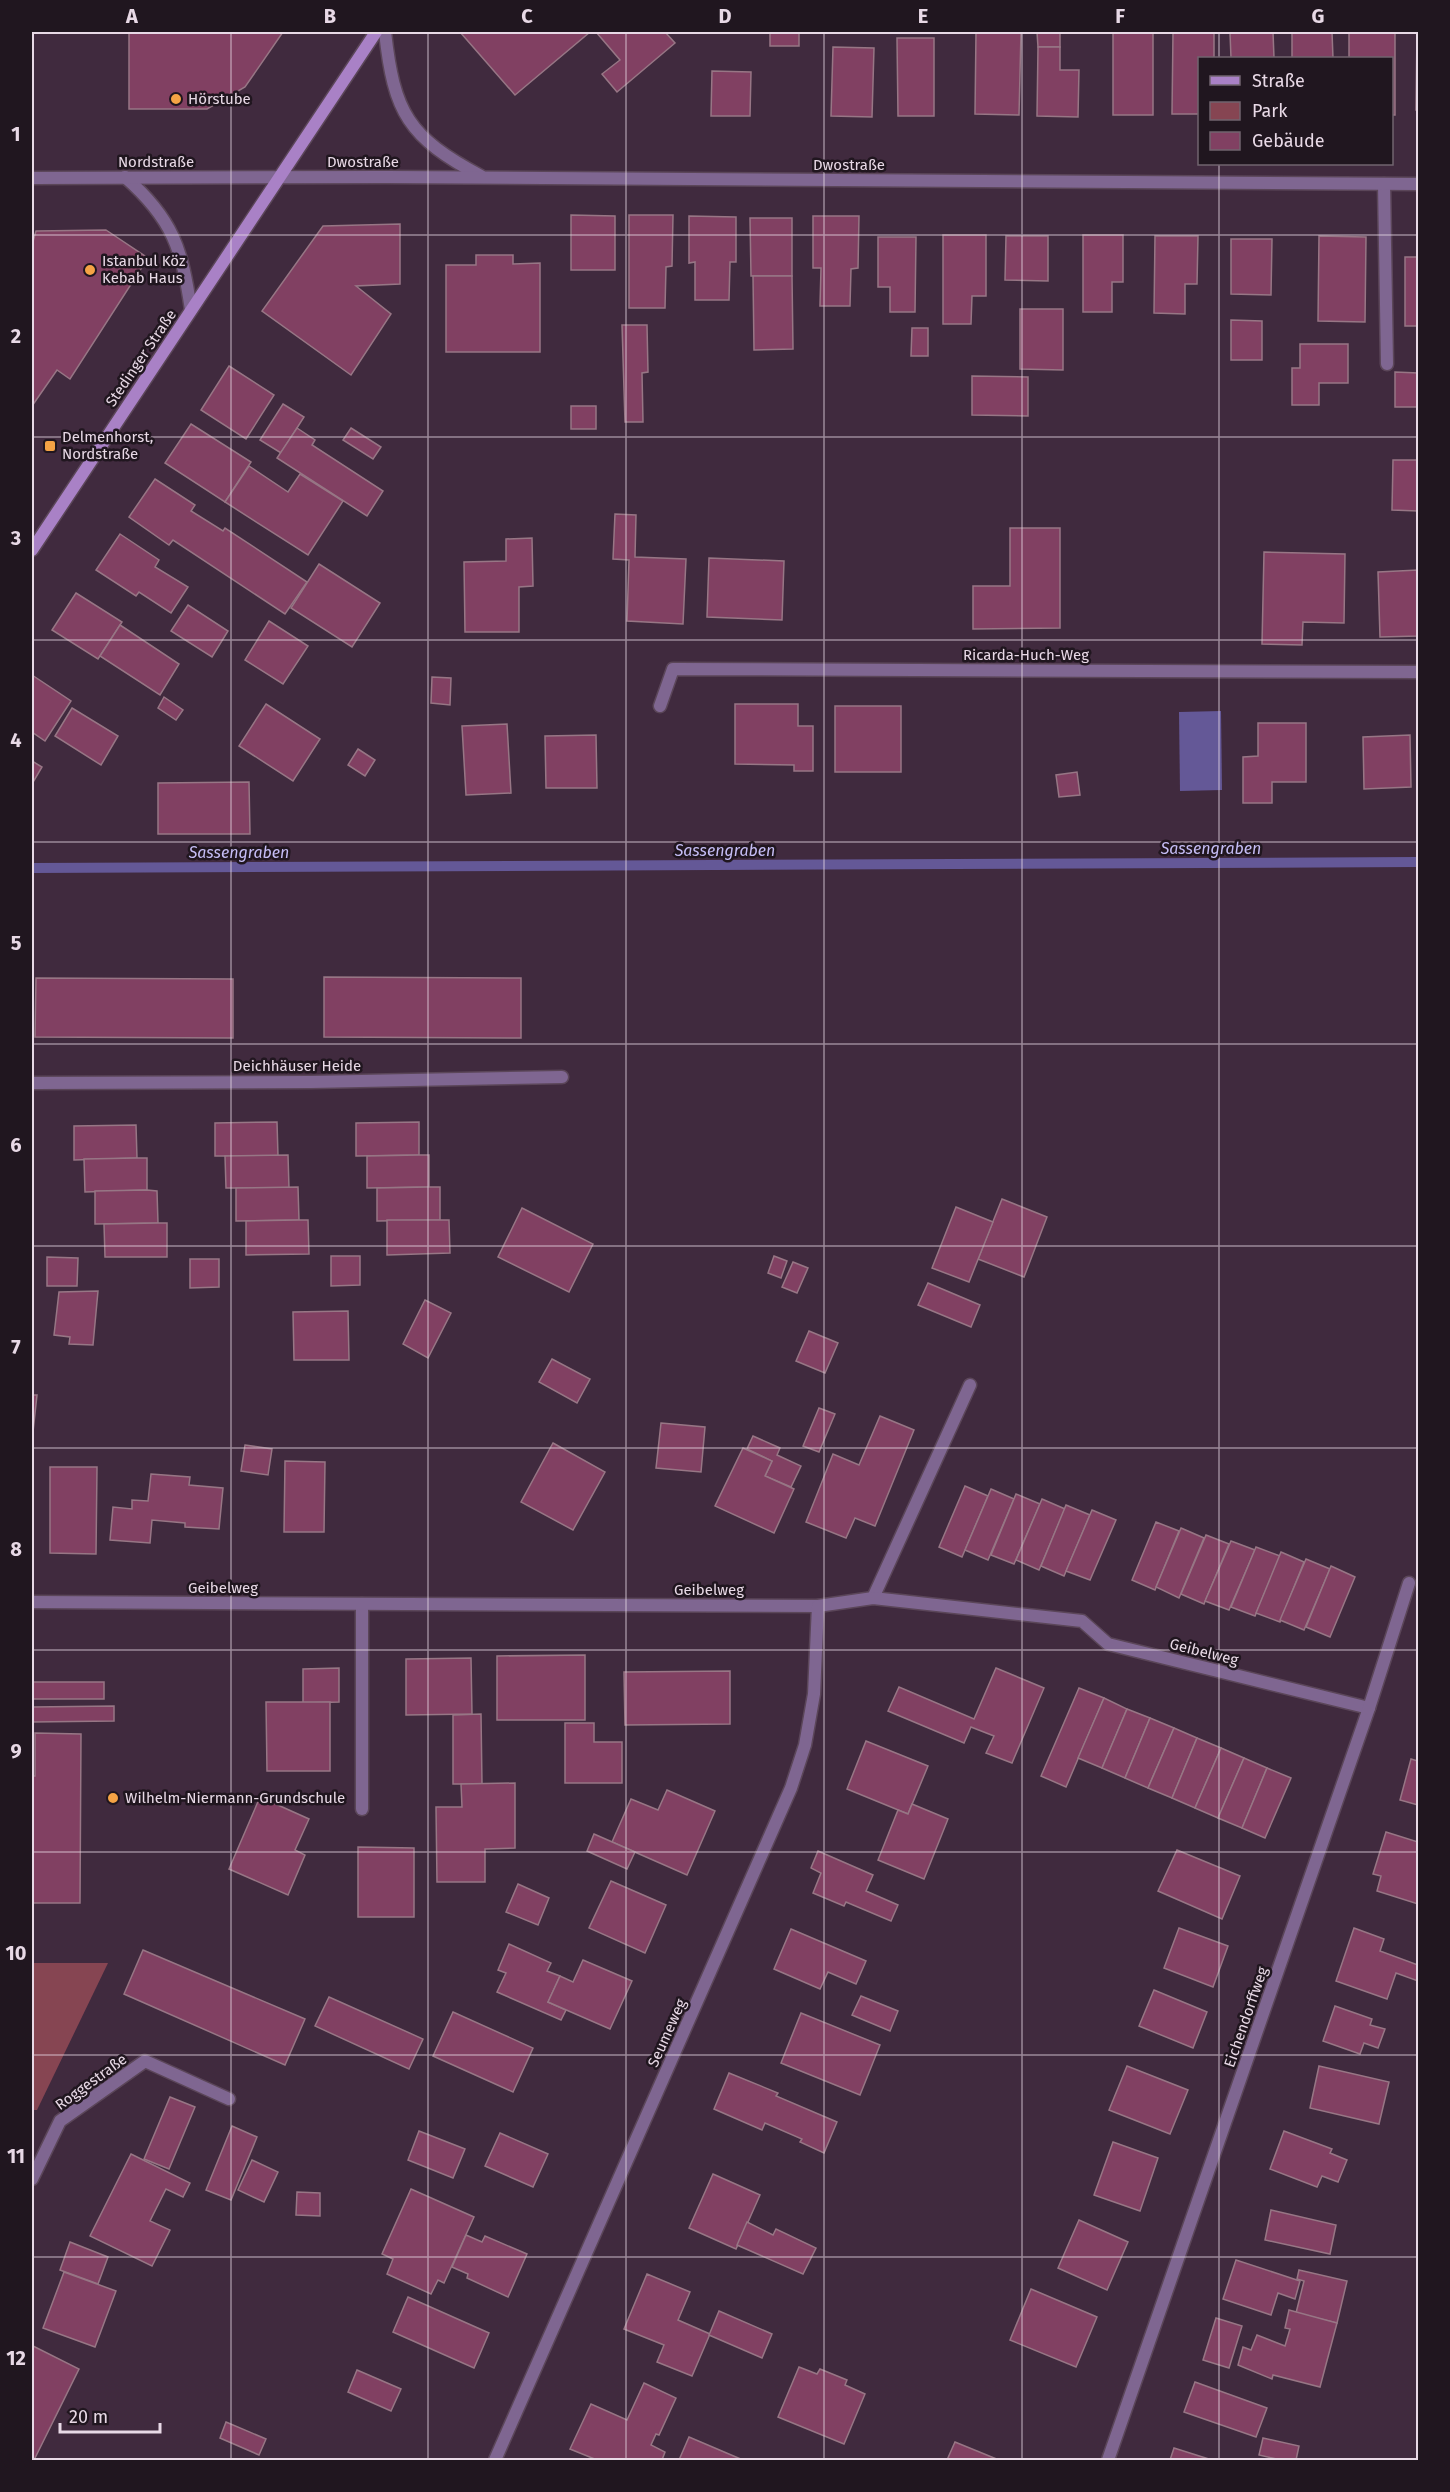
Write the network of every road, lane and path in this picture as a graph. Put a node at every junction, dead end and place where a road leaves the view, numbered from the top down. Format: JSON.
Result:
{"nodes":[{"id":1,"x":376,"y":32,"type":"edge"},
{"id":2,"x":385,"y":32,"type":"edge"},
{"id":3,"x":125,"y":177,"type":"junction"},
{"id":4,"x":280,"y":177,"type":"junction"},
{"id":5,"x":32,"y":178,"type":"edge"},
{"id":6,"x":485,"y":178,"type":"junction"},
{"id":7,"x":1384,"y":184,"type":"junction"},
{"id":8,"x":1419,"y":184,"type":"edge"},
{"id":9,"x":191,"y":310,"type":"junction"},
{"id":10,"x":1387,"y":364,"type":"dead end"},
{"id":11,"x":32,"y":550,"type":"edge"},
{"id":12,"x":1419,"y":672,"type":"edge"},
{"id":13,"x":660,"y":706,"type":"dead end"},
{"id":14,"x":562,"y":1077,"type":"dead end"},
{"id":15,"x":32,"y":1083,"type":"edge"},
{"id":16,"x":970,"y":1385,"type":"dead end"},
{"id":17,"x":1409,"y":1583,"type":"dead end"},
{"id":18,"x":873,"y":1598,"type":"junction"},
{"id":19,"x":32,"y":1602,"type":"edge"},
{"id":20,"x":362,"y":1604,"type":"junction"},
{"id":21,"x":818,"y":1606,"type":"junction"},
{"id":22,"x":1369,"y":1708,"type":"junction"},
{"id":23,"x":362,"y":1809,"type":"dead end"},
{"id":24,"x":229,"y":2099,"type":"dead end"},
{"id":25,"x":32,"y":2179,"type":"edge"},
{"id":26,"x":495,"y":2460,"type":"edge"},
{"id":27,"x":1108,"y":2460,"type":"edge"}],
"edges":[{"from":1,"to":4,"type":"main road","name":"Stedinger Straße"},
{"from":2,"to":6,"type":"street"},
{"from":3,"to":4,"type":"street","name":"Nordstraße"},
{"from":3,"to":5,"type":"street","name":"Nordstraße"},
{"from":3,"to":9,"type":"street"},
{"from":4,"to":6,"type":"street","name":"Dwostraße"},
{"from":4,"to":9,"type":"main road","name":"Stedinger Straße"},
{"from":6,"to":7,"type":"street","name":"Dwostraße"},
{"from":7,"to":8,"type":"street","name":"Dwostraße"},
{"from":7,"to":10,"type":"street"},
{"from":9,"to":11,"type":"main road","name":"Stedinger Straße"},
{"from":12,"to":13,"type":"street","name":"Ricarda-Huch-Weg"},
{"from":14,"to":15,"type":"street","name":"Deichhäuser Heide"},
{"from":16,"to":18,"type":"street"},
{"from":17,"to":22,"type":"street","name":"Eichendorffweg"},
{"from":18,"to":21,"type":"street","name":"Geibelweg"},
{"from":18,"to":22,"type":"street","name":"Geibelweg"},
{"from":19,"to":20,"type":"street","name":"Geibelweg"},
{"from":20,"to":21,"type":"street","name":"Geibelweg"},
{"from":20,"to":23,"type":"street"},
{"from":21,"to":26,"type":"street","name":"Seumeweg"},
{"from":22,"to":27,"type":"street","name":"Eichendorffweg"},
{"from":24,"to":25,"type":"street","name":"Roggestraße"}]}
